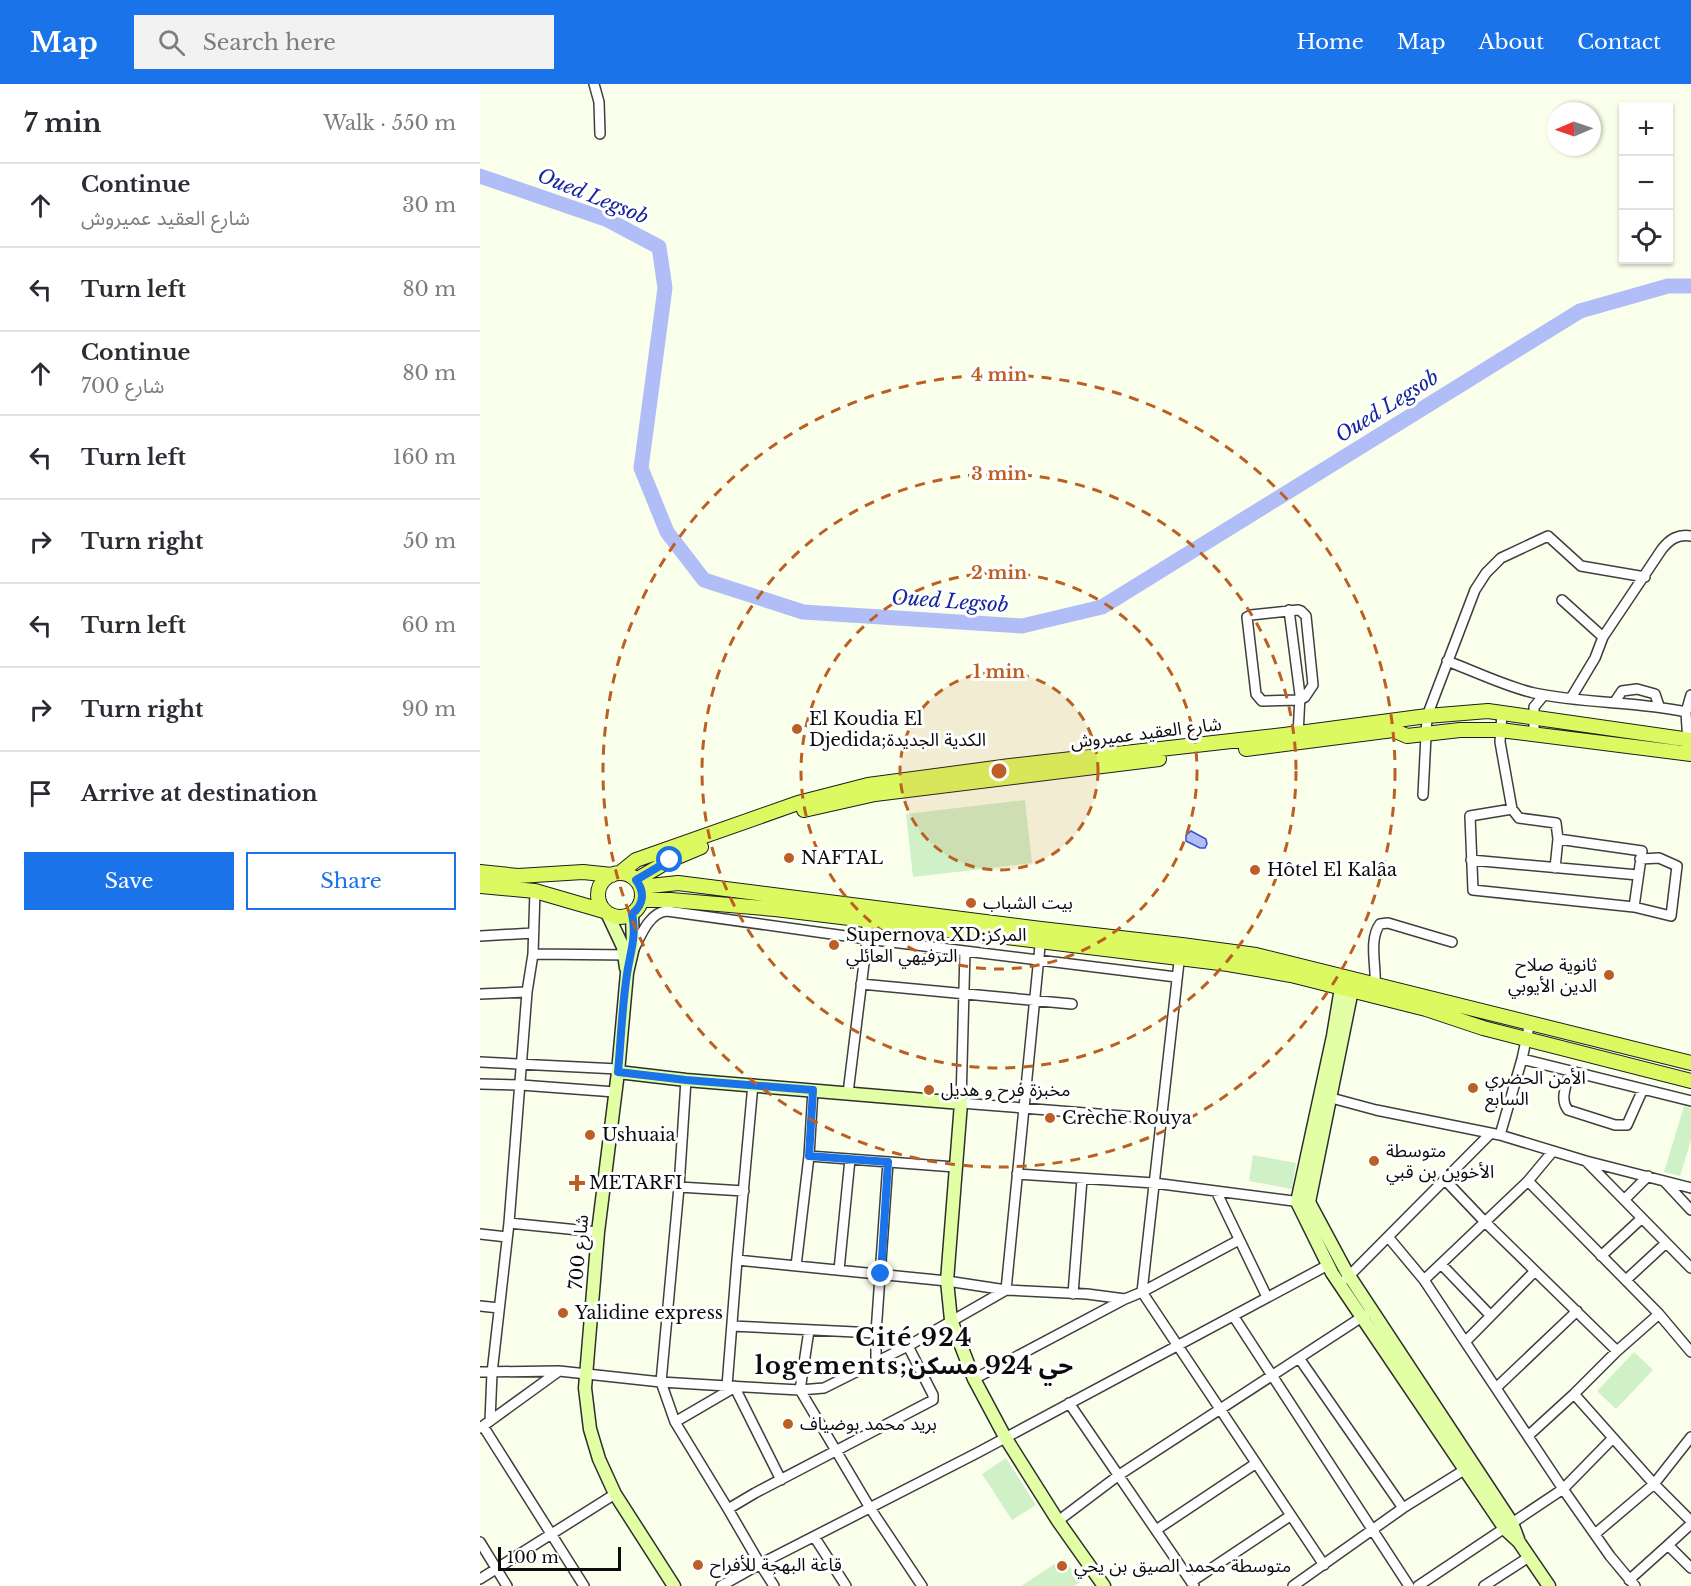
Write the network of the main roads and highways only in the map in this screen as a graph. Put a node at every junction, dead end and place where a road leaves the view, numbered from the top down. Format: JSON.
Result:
{"nodes":[{"id":1,"x":1298,"y":738,"type":"junction"},
{"id":2,"x":1689,"y":746,"type":"edge"},
{"id":3,"x":1136,"y":757,"type":"junction"},
{"id":4,"x":674,"y":858,"type":"junction"},
{"id":5,"x":636,"y":860,"type":"junction"},
{"id":6,"x":480,"y":872,"type":"edge"},
{"id":7,"x":583,"y":872,"type":"junction"},
{"id":8,"x":616,"y":874,"type":"junction"},
{"id":9,"x":678,"y":883,"type":"junction"},
{"id":10,"x":480,"y":886,"type":"edge"},
{"id":11,"x":640,"y":889,"type":"junction"},
{"id":12,"x":606,"y":912,"type":"junction"},
{"id":13,"x":632,"y":914,"type":"junction"},
{"id":14,"x":1041,"y":935,"type":"junction"},
{"id":15,"x":1181,"y":951,"type":"junction"},
{"id":16,"x":628,"y":955,"type":"junction"},
{"id":17,"x":1346,"y":989,"type":"junction"},
{"id":18,"x":1375,"y":990,"type":"junction"},
{"id":19,"x":1580,"y":1036,"type":"junction"},
{"id":20,"x":1576,"y":1053,"type":"junction"},
{"id":21,"x":1691,"y":1063,"type":"edge"},
{"id":22,"x":618,"y":1070,"type":"junction"},
{"id":23,"x":1691,"y":1081,"type":"edge"},
{"id":24,"x":1303,"y":1202,"type":"junction"},
{"id":25,"x":1367,"y":1314,"type":"junction"},
{"id":26,"x":674,"y":1586,"type":"edge"},
{"id":27,"x":1104,"y":1586,"type":"edge"},
{"id":28,"x":1549,"y":1586,"type":"edge"}],
"edges":[{"from":1,"to":2,"type":"main road","name":"شارع العقيد عميروش"},
{"from":1,"to":2,"type":"main road","name":"شارع العقيد عميروش"},
{"from":1,"to":3,"type":"main road","name":"شارع العقيد عميروش"},
{"from":3,"to":4,"type":"main road","name":"شارع العقيد عميروش"},
{"from":3,"to":5,"type":"main road","name":"شارع العقيد عميروش"},
{"from":4,"to":9,"type":"main road"},
{"from":4,"to":11,"type":"main road","name":"شارع العقيد عميروش"},
{"from":5,"to":7,"type":"main road"},
{"from":5,"to":8,"type":"main road","name":"شارع العقيد عميروش"},
{"from":6,"to":7,"type":"main road"},
{"from":7,"to":8,"type":"main road"},
{"from":8,"to":11,"type":"main road"},
{"from":8,"to":12,"type":"main road"},
{"from":9,"to":11,"type":"main road"},
{"from":9,"to":14,"type":"main road"},
{"from":10,"to":12,"type":"main road"},
{"from":11,"to":13,"type":"main road"},
{"from":11,"to":14,"type":"main road"},
{"from":12,"to":13,"type":"main road"},
{"from":12,"to":16,"type":"main road"},
{"from":13,"to":16,"type":"main road"},
{"from":14,"to":15,"type":"main road"},
{"from":15,"to":17,"type":"main road"},
{"from":15,"to":18,"type":"main road"},
{"from":16,"to":22,"type":"main road","name":"شارع 700"},
{"from":17,"to":18,"type":"main road"},
{"from":17,"to":24,"type":"main road"},
{"from":18,"to":19,"type":"main road"},
{"from":18,"to":20,"type":"main road"},
{"from":19,"to":20,"type":"main road"},
{"from":19,"to":21,"type":"main road"},
{"from":20,"to":23,"type":"main road"},
{"from":22,"to":26,"type":"main road","name":"شارع 700"},
{"from":22,"to":27,"type":"main road"},
{"from":24,"to":25,"type":"main road"},
{"from":24,"to":25,"type":"main road"},
{"from":25,"to":28,"type":"main road"}]}
